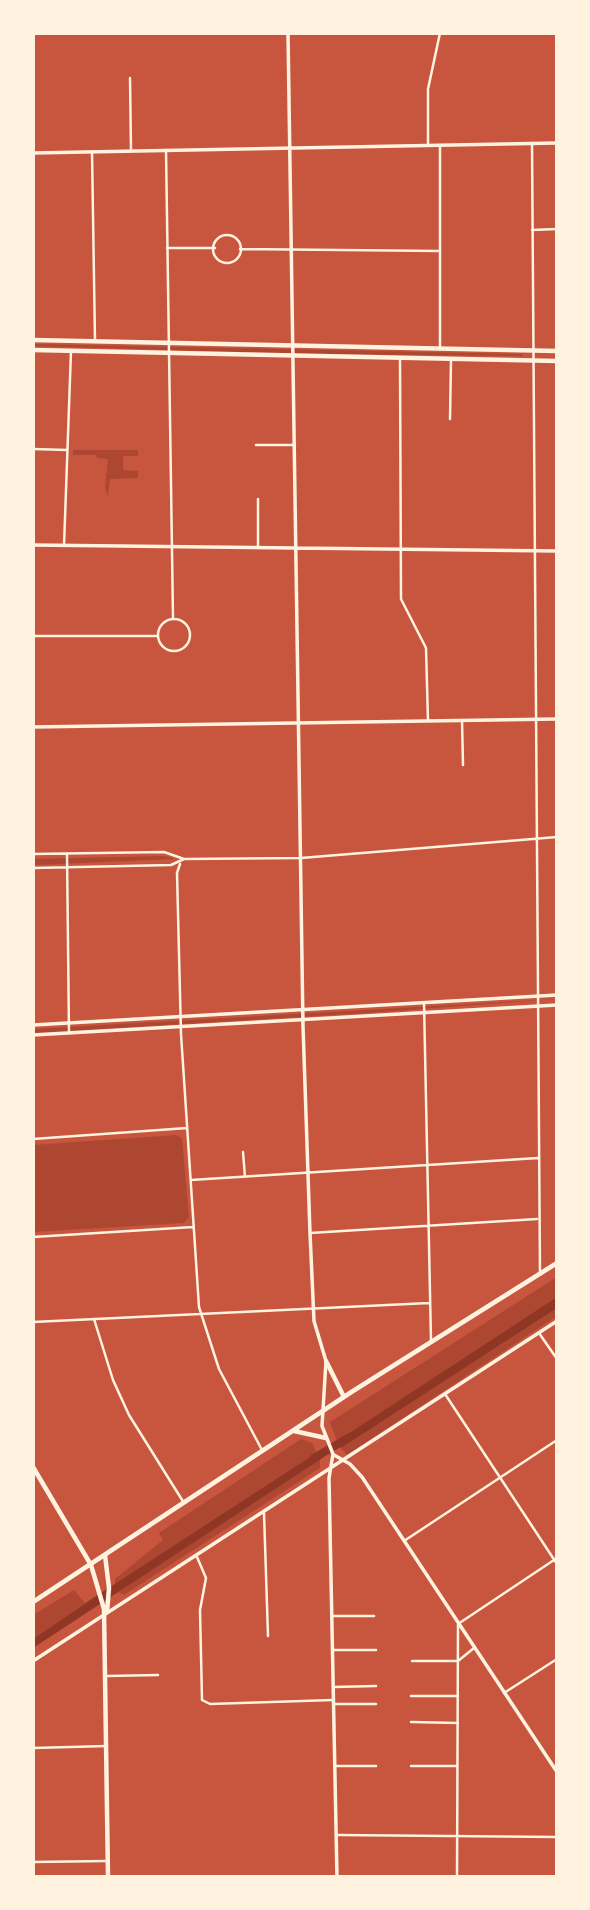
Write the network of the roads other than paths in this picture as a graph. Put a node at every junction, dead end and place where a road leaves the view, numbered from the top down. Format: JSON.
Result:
{"nodes":[{"id":1,"x":288,"y":33,"type":"edge"},
{"id":2,"x":440,"y":33,"type":"edge"},
{"id":3,"x":130,"y":78,"type":"dead end"},
{"id":4,"x":532,"y":143,"type":"junction"},
{"id":5,"x":557,"y":143,"type":"edge"},
{"id":6,"x":428,"y":145,"type":"junction"},
{"id":7,"x":440,"y":145,"type":"junction"},
{"id":8,"x":290,"y":148,"type":"junction"},
{"id":9,"x":166,"y":150,"type":"junction"},
{"id":10,"x":131,"y":151,"type":"junction"},
{"id":11,"x":92,"y":152,"type":"junction"},
{"id":12,"x":33,"y":153,"type":"edge"},
{"id":13,"x":557,"y":229,"type":"edge"},
{"id":14,"x":532,"y":230,"type":"junction"},
{"id":15,"x":215,"y":247,"type":"junction"},
{"id":16,"x":167,"y":248,"type":"junction"},
{"id":17,"x":292,"y":248,"type":"junction"},
{"id":18,"x":240,"y":249,"type":"junction"},
{"id":19,"x":440,"y":251,"type":"junction"},
{"id":20,"x":33,"y":340,"type":"edge"},
{"id":21,"x":95,"y":341,"type":"junction"},
{"id":22,"x":168,"y":342,"type":"junction"},
{"id":23,"x":294,"y":346,"type":"junction"},
{"id":24,"x":440,"y":349,"type":"junction"},
{"id":25,"x":33,"y":350,"type":"edge"},
{"id":26,"x":534,"y":350,"type":"junction"},
{"id":27,"x":71,"y":351,"type":"junction"},
{"id":28,"x":557,"y":351,"type":"edge"},
{"id":29,"x":168,"y":354,"type":"junction"},
{"id":30,"x":295,"y":357,"type":"junction"},
{"id":31,"x":400,"y":359,"type":"junction"},
{"id":32,"x":451,"y":360,"type":"junction"},
{"id":33,"x":533,"y":360,"type":"junction"},
{"id":34,"x":557,"y":360,"type":"edge"},
{"id":35,"x":450,"y":419,"type":"dead end"},
{"id":36,"x":256,"y":445,"type":"dead end"},
{"id":37,"x":295,"y":445,"type":"junction"},
{"id":38,"x":33,"y":449,"type":"edge"},
{"id":39,"x":67,"y":450,"type":"junction"},
{"id":40,"x":258,"y":499,"type":"dead end"},
{"id":41,"x":33,"y":545,"type":"edge"},
{"id":42,"x":64,"y":546,"type":"junction"},
{"id":43,"x":171,"y":547,"type":"junction"},
{"id":44,"x":258,"y":547,"type":"junction"},
{"id":45,"x":296,"y":547,"type":"junction"},
{"id":46,"x":399,"y":548,"type":"junction"},
{"id":47,"x":533,"y":551,"type":"junction"},
{"id":48,"x":557,"y":551,"type":"edge"},
{"id":49,"x":173,"y":618,"type":"junction"},
{"id":50,"x":33,"y":636,"type":"edge"},
{"id":51,"x":158,"y":636,"type":"junction"},
{"id":52,"x":534,"y":719,"type":"junction"},
{"id":53,"x":557,"y":719,"type":"edge"},
{"id":54,"x":462,"y":720,"type":"junction"},
{"id":55,"x":428,"y":721,"type":"junction"},
{"id":56,"x":299,"y":723,"type":"junction"},
{"id":57,"x":33,"y":727,"type":"edge"},
{"id":58,"x":463,"y":765,"type":"dead end"},
{"id":59,"x":557,"y":837,"type":"edge"},
{"id":60,"x":536,"y":839,"type":"junction"},
{"id":61,"x":66,"y":853,"type":"junction"},
{"id":62,"x":33,"y":855,"type":"edge"},
{"id":63,"x":301,"y":858,"type":"junction"},
{"id":64,"x":184,"y":859,"type":"junction"},
{"id":65,"x":180,"y":864,"type":"junction"},
{"id":66,"x":67,"y":868,"type":"junction"},
{"id":67,"x":33,"y":869,"type":"edge"},
{"id":68,"x":557,"y":995,"type":"edge"},
{"id":69,"x":537,"y":997,"type":"junction"},
{"id":70,"x":424,"y":1003,"type":"junction"},
{"id":71,"x":557,"y":1005,"type":"edge"},
{"id":72,"x":537,"y":1006,"type":"junction"},
{"id":73,"x":303,"y":1010,"type":"junction"},
{"id":74,"x":424,"y":1013,"type":"junction"},
{"id":75,"x":180,"y":1017,"type":"junction"},
{"id":76,"x":303,"y":1020,"type":"junction"},
{"id":77,"x":69,"y":1023,"type":"junction"},
{"id":78,"x":33,"y":1025,"type":"edge"},
{"id":79,"x":181,"y":1027,"type":"junction"},
{"id":80,"x":69,"y":1033,"type":"junction"},
{"id":81,"x":33,"y":1035,"type":"edge"},
{"id":82,"x":187,"y":1128,"type":"junction"},
{"id":83,"x":33,"y":1139,"type":"edge"},
{"id":84,"x":243,"y":1152,"type":"dead end"},
{"id":85,"x":538,"y":1158,"type":"junction"},
{"id":86,"x":427,"y":1166,"type":"junction"},
{"id":87,"x":308,"y":1173,"type":"junction"},
{"id":88,"x":245,"y":1177,"type":"junction"},
{"id":89,"x":191,"y":1180,"type":"junction"},
{"id":90,"x":539,"y":1219,"type":"junction"},
{"id":91,"x":428,"y":1225,"type":"junction"},
{"id":92,"x":194,"y":1227,"type":"junction"},
{"id":93,"x":310,"y":1233,"type":"junction"},
{"id":94,"x":33,"y":1237,"type":"edge"},
{"id":95,"x":557,"y":1263,"type":"edge"},
{"id":96,"x":540,"y":1272,"type":"junction"},
{"id":97,"x":429,"y":1303,"type":"junction"},
{"id":98,"x":313,"y":1309,"type":"junction"},
{"id":99,"x":200,"y":1314,"type":"junction"},
{"id":100,"x":94,"y":1320,"type":"junction"},
{"id":101,"x":557,"y":1321,"type":"edge"},
{"id":102,"x":33,"y":1322,"type":"edge"},
{"id":103,"x":539,"y":1333,"type":"junction"},
{"id":104,"x":431,"y":1341,"type":"junction"},
{"id":105,"x":557,"y":1359,"type":"edge"},
{"id":106,"x":326,"y":1361,"type":"junction"},
{"id":107,"x":445,"y":1394,"type":"junction"},
{"id":108,"x":344,"y":1397,"type":"junction"},
{"id":109,"x":322,"y":1412,"type":"junction"},
{"id":110,"x":293,"y":1431,"type":"junction"},
{"id":111,"x":326,"y":1438,"type":"junction"},
{"id":112,"x":557,"y":1440,"type":"edge"},
{"id":113,"x":262,"y":1451,"type":"junction"},
{"id":114,"x":333,"y":1453,"type":"junction"},
{"id":115,"x":345,"y":1460,"type":"junction"},
{"id":116,"x":33,"y":1467,"type":"edge"},
{"id":117,"x":329,"y":1471,"type":"junction"},
{"id":118,"x":500,"y":1477,"type":"junction"},
{"id":119,"x":184,"y":1503,"type":"junction"},
{"id":120,"x":264,"y":1513,"type":"junction"},
{"id":121,"x":404,"y":1541,"type":"junction"},
{"id":122,"x":105,"y":1555,"type":"junction"},
{"id":123,"x":197,"y":1557,"type":"junction"},
{"id":124,"x":556,"y":1561,"type":"edge"},
{"id":125,"x":91,"y":1565,"type":"junction"},
{"id":126,"x":33,"y":1602,"type":"edge"},
{"id":127,"x":106,"y":1608,"type":"junction"},
{"id":128,"x":105,"y":1616,"type":"junction"},
{"id":129,"x":332,"y":1616,"type":"junction"},
{"id":130,"x":374,"y":1616,"type":"dead end"},
{"id":131,"x":458,"y":1624,"type":"junction"},
{"id":132,"x":268,"y":1636,"type":"dead end"},
{"id":133,"x":474,"y":1648,"type":"junction"},
{"id":134,"x":333,"y":1650,"type":"junction"},
{"id":135,"x":376,"y":1650,"type":"dead end"},
{"id":136,"x":557,"y":1659,"type":"edge"},
{"id":137,"x":33,"y":1661,"type":"edge"},
{"id":138,"x":412,"y":1661,"type":"dead end"},
{"id":139,"x":458,"y":1661,"type":"junction"},
{"id":140,"x":158,"y":1675,"type":"dead end"},
{"id":141,"x":107,"y":1676,"type":"junction"},
{"id":142,"x":376,"y":1686,"type":"dead end"},
{"id":143,"x":334,"y":1687,"type":"junction"},
{"id":144,"x":505,"y":1693,"type":"junction"},
{"id":145,"x":411,"y":1696,"type":"dead end"},
{"id":146,"x":458,"y":1696,"type":"junction"},
{"id":147,"x":334,"y":1702,"type":"junction"},
{"id":148,"x":376,"y":1703,"type":"dead end"},
{"id":149,"x":411,"y":1722,"type":"dead end"},
{"id":150,"x":458,"y":1723,"type":"junction"},
{"id":151,"x":107,"y":1746,"type":"junction"},
{"id":152,"x":33,"y":1748,"type":"edge"},
{"id":153,"x":557,"y":1760,"type":"edge"},
{"id":154,"x":550,"y":1764,"type":"junction"},
{"id":155,"x":336,"y":1766,"type":"junction"},
{"id":156,"x":376,"y":1766,"type":"dead end"},
{"id":157,"x":411,"y":1766,"type":"dead end"},
{"id":158,"x":457,"y":1766,"type":"junction"},
{"id":159,"x":557,"y":1772,"type":"edge"},
{"id":160,"x":337,"y":1835,"type":"junction"},
{"id":161,"x":457,"y":1836,"type":"junction"},
{"id":162,"x":557,"y":1837,"type":"edge"},
{"id":163,"x":108,"y":1861,"type":"junction"},
{"id":164,"x":33,"y":1862,"type":"edge"},
{"id":165,"x":108,"y":1877,"type":"edge"},
{"id":166,"x":337,"y":1877,"type":"edge"},
{"id":167,"x":457,"y":1877,"type":"edge"}],
"edges":[{"from":1,"to":8,"type":"street"},
{"from":2,"to":6,"type":"street"},
{"from":3,"to":10,"type":"street"},
{"from":4,"to":5,"type":"street"},
{"from":4,"to":7,"type":"street"},
{"from":4,"to":14,"type":"street"},
{"from":6,"to":7,"type":"street"},
{"from":6,"to":8,"type":"street"},
{"from":7,"to":19,"type":"street"},
{"from":8,"to":9,"type":"street"},
{"from":8,"to":17,"type":"street"},
{"from":9,"to":10,"type":"street"},
{"from":9,"to":16,"type":"street"},
{"from":10,"to":11,"type":"street"},
{"from":11,"to":12,"type":"street"},
{"from":11,"to":21,"type":"street"},
{"from":13,"to":14,"type":"street"},
{"from":14,"to":26,"type":"street"},
{"from":15,"to":16,"type":"street"},
{"from":15,"to":18,"type":"street"},
{"from":15,"to":18,"type":"street"},
{"from":16,"to":22,"type":"street"},
{"from":17,"to":18,"type":"street"},
{"from":17,"to":19,"type":"street"},
{"from":17,"to":23,"type":"street"},
{"from":19,"to":24,"type":"street"},
{"from":20,"to":21,"type":"main road"},
{"from":21,"to":22,"type":"main road"},
{"from":22,"to":23,"type":"main road"},
{"from":22,"to":29,"type":"street"},
{"from":23,"to":24,"type":"main road"},
{"from":23,"to":30,"type":"street"},
{"from":24,"to":26,"type":"main road"},
{"from":25,"to":27,"type":"main road"},
{"from":26,"to":28,"type":"main road"},
{"from":26,"to":33,"type":"street"},
{"from":27,"to":29,"type":"main road"},
{"from":27,"to":39,"type":"street"},
{"from":29,"to":30,"type":"main road"},
{"from":29,"to":43,"type":"street"},
{"from":30,"to":31,"type":"main road"},
{"from":30,"to":37,"type":"street"},
{"from":31,"to":32,"type":"main road"},
{"from":31,"to":46,"type":"street"},
{"from":32,"to":33,"type":"main road"},
{"from":32,"to":35,"type":"street"},
{"from":33,"to":34,"type":"main road"},
{"from":33,"to":47,"type":"street"},
{"from":36,"to":37,"type":"street"},
{"from":37,"to":45,"type":"street"},
{"from":38,"to":39,"type":"street"},
{"from":39,"to":42,"type":"street"},
{"from":40,"to":44,"type":"street"},
{"from":41,"to":42,"type":"street"},
{"from":42,"to":43,"type":"street"},
{"from":43,"to":44,"type":"street"},
{"from":43,"to":49,"type":"street"},
{"from":44,"to":45,"type":"street"},
{"from":45,"to":46,"type":"street"},
{"from":45,"to":56,"type":"street"},
{"from":46,"to":47,"type":"street"},
{"from":46,"to":55,"type":"street"},
{"from":47,"to":48,"type":"street"},
{"from":47,"to":52,"type":"street"},
{"from":49,"to":51,"type":"street"},
{"from":49,"to":51,"type":"street"},
{"from":50,"to":51,"type":"street"},
{"from":52,"to":53,"type":"street"},
{"from":52,"to":54,"type":"street"},
{"from":52,"to":60,"type":"street"},
{"from":54,"to":55,"type":"street"},
{"from":54,"to":58,"type":"street"},
{"from":55,"to":56,"type":"street"},
{"from":56,"to":57,"type":"street"},
{"from":56,"to":63,"type":"street"},
{"from":59,"to":60,"type":"street"},
{"from":60,"to":63,"type":"street"},
{"from":60,"to":69,"type":"street"},
{"from":61,"to":62,"type":"street"},
{"from":61,"to":64,"type":"street"},
{"from":61,"to":66,"type":"street"},
{"from":63,"to":64,"type":"street"},
{"from":63,"to":73,"type":"street"},
{"from":64,"to":65,"type":"street"},
{"from":65,"to":66,"type":"street"},
{"from":65,"to":75,"type":"street"},
{"from":66,"to":67,"type":"street"},
{"from":66,"to":77,"type":"street"},
{"from":68,"to":69,"type":"street"},
{"from":69,"to":70,"type":"street"},
{"from":69,"to":72,"type":"street"},
{"from":70,"to":73,"type":"street"},
{"from":70,"to":74,"type":"street"},
{"from":71,"to":72,"type":"street"},
{"from":72,"to":74,"type":"street"},
{"from":72,"to":85,"type":"street"},
{"from":73,"to":75,"type":"street"},
{"from":73,"to":76,"type":"street"},
{"from":74,"to":76,"type":"street"},
{"from":74,"to":86,"type":"street"},
{"from":75,"to":77,"type":"street"},
{"from":75,"to":79,"type":"street"},
{"from":76,"to":79,"type":"street"},
{"from":76,"to":87,"type":"street"},
{"from":77,"to":78,"type":"street"},
{"from":77,"to":80,"type":"street"},
{"from":79,"to":80,"type":"street"},
{"from":79,"to":82,"type":"street"},
{"from":80,"to":81,"type":"street"},
{"from":82,"to":83,"type":"street"},
{"from":82,"to":89,"type":"street"},
{"from":84,"to":88,"type":"street"},
{"from":85,"to":86,"type":"street"},
{"from":85,"to":90,"type":"street"},
{"from":86,"to":87,"type":"street"},
{"from":86,"to":91,"type":"street"},
{"from":87,"to":88,"type":"street"},
{"from":87,"to":93,"type":"street"},
{"from":88,"to":89,"type":"street"},
{"from":89,"to":92,"type":"street"},
{"from":90,"to":91,"type":"street"},
{"from":90,"to":96,"type":"street"},
{"from":91,"to":93,"type":"street"},
{"from":91,"to":97,"type":"street"},
{"from":92,"to":94,"type":"street"},
{"from":92,"to":99,"type":"street"},
{"from":93,"to":98,"type":"street"},
{"from":95,"to":96,"type":"main road"},
{"from":96,"to":104,"type":"main road"},
{"from":97,"to":98,"type":"street"},
{"from":97,"to":104,"type":"street"},
{"from":98,"to":99,"type":"street"},
{"from":98,"to":106,"type":"street"},
{"from":99,"to":100,"type":"street"},
{"from":99,"to":113,"type":"street"},
{"from":100,"to":102,"type":"street"},
{"from":100,"to":119,"type":"street"},
{"from":101,"to":103,"type":"street"},
{"from":103,"to":105,"type":"street"},
{"from":103,"to":107,"type":"street"},
{"from":104,"to":108,"type":"main road"},
{"from":106,"to":108,"type":"main road"},
{"from":106,"to":109,"type":"street"},
{"from":107,"to":115,"type":"street"},
{"from":107,"to":118,"type":"street"},
{"from":108,"to":109,"type":"main road"},
{"from":109,"to":110,"type":"main road"},
{"from":109,"to":111,"type":"street"},
{"from":110,"to":111,"type":"main road"},
{"from":110,"to":113,"type":"main road"},
{"from":111,"to":114,"type":"street"},
{"from":112,"to":118,"type":"street"},
{"from":113,"to":119,"type":"main road"},
{"from":114,"to":115,"type":"street"},
{"from":114,"to":117,"type":"street"},
{"from":115,"to":117,"type":"street"},
{"from":115,"to":121,"type":"street"},
{"from":116,"to":125,"type":"main road"},
{"from":117,"to":120,"type":"street"},
{"from":117,"to":129,"type":"street"},
{"from":118,"to":121,"type":"street"},
{"from":118,"to":124,"type":"street"},
{"from":119,"to":122,"type":"main road"},
{"from":120,"to":123,"type":"street"},
{"from":120,"to":132,"type":"street"},
{"from":121,"to":131,"type":"street"},
{"from":122,"to":125,"type":"main road"},
{"from":122,"to":127,"type":"main road"},
{"from":123,"to":128,"type":"street"},
{"from":123,"to":147,"type":"street"},
{"from":124,"to":131,"type":"street"},
{"from":125,"to":126,"type":"main road"},
{"from":125,"to":127,"type":"main road"},
{"from":127,"to":128,"type":"main road"},
{"from":128,"to":137,"type":"street"},
{"from":128,"to":141,"type":"main road"},
{"from":129,"to":130,"type":"street"},
{"from":129,"to":134,"type":"street"},
{"from":131,"to":133,"type":"street"},
{"from":131,"to":139,"type":"street"},
{"from":133,"to":139,"type":"street"},
{"from":133,"to":144,"type":"street"},
{"from":134,"to":135,"type":"street"},
{"from":134,"to":143,"type":"street"},
{"from":136,"to":144,"type":"street"},
{"from":138,"to":139,"type":"street"},
{"from":139,"to":146,"type":"street"},
{"from":140,"to":141,"type":"street"},
{"from":141,"to":151,"type":"main road"},
{"from":142,"to":143,"type":"street"},
{"from":143,"to":147,"type":"street"},
{"from":144,"to":154,"type":"street"},
{"from":145,"to":146,"type":"street"},
{"from":146,"to":150,"type":"street"},
{"from":147,"to":148,"type":"street"},
{"from":147,"to":155,"type":"street"},
{"from":149,"to":150,"type":"street"},
{"from":150,"to":158,"type":"street"},
{"from":151,"to":152,"type":"street"},
{"from":151,"to":163,"type":"main road"},
{"from":153,"to":154,"type":"street"},
{"from":154,"to":159,"type":"street"},
{"from":155,"to":156,"type":"street"},
{"from":155,"to":160,"type":"street"},
{"from":157,"to":158,"type":"street"},
{"from":158,"to":161,"type":"street"},
{"from":160,"to":161,"type":"street"},
{"from":160,"to":166,"type":"street"},
{"from":161,"to":162,"type":"street"},
{"from":161,"to":167,"type":"street"},
{"from":163,"to":164,"type":"street"},
{"from":163,"to":165,"type":"main road"}]}
